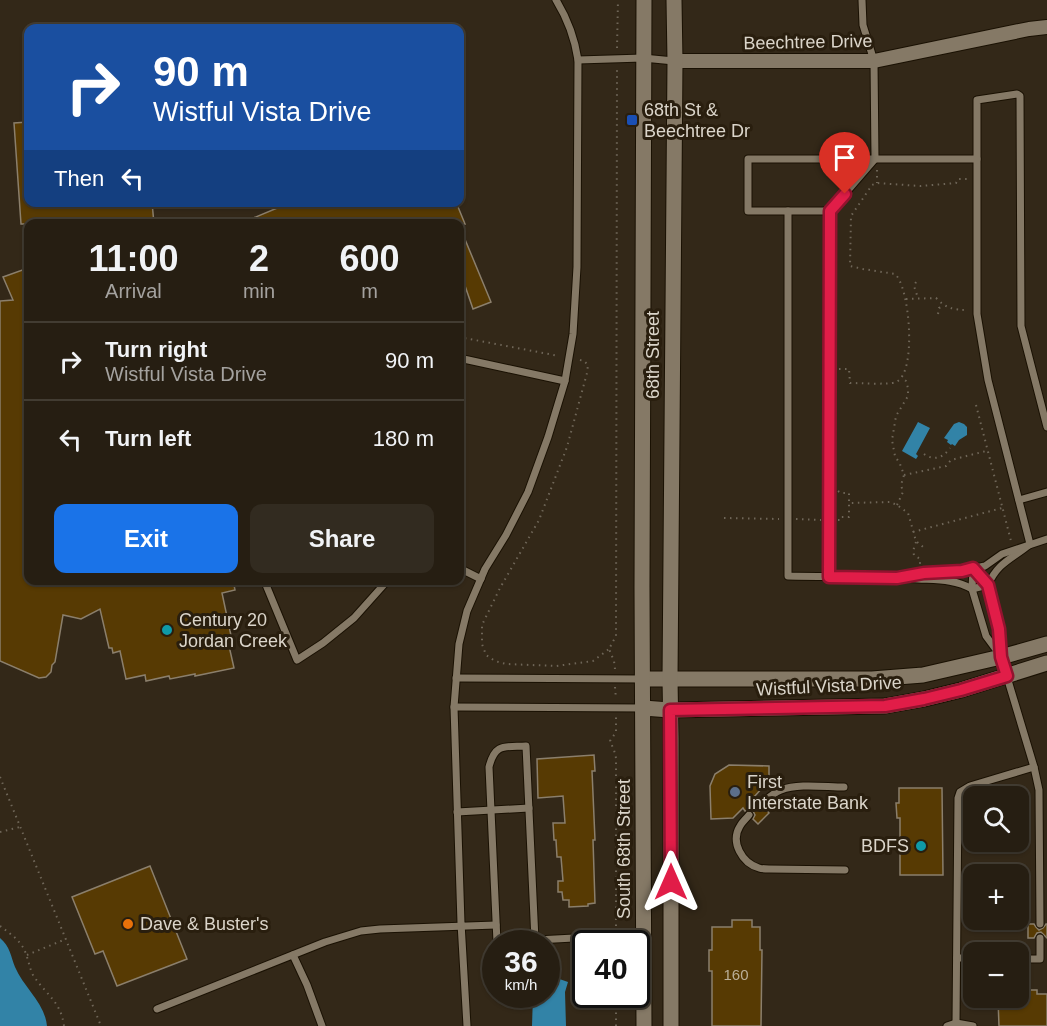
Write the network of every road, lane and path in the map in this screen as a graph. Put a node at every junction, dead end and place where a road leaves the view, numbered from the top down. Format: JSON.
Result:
{"nodes":[{"id":1,"x":556,"y":0,"type":"edge"},
{"id":2,"x":618,"y":0,"type":"edge"},
{"id":3,"x":644,"y":0,"type":"edge"},
{"id":4,"x":674,"y":0,"type":"edge"},
{"id":5,"x":862,"y":0,"type":"edge"},
{"id":6,"x":1047,"y":27,"type":"edge"},
{"id":7,"x":643,"y":58,"type":"junction"},
{"id":8,"x":617,"y":59,"type":"junction"},
{"id":9,"x":578,"y":60,"type":"junction"},
{"id":10,"x":675,"y":61,"type":"junction"},
{"id":11,"x":874,"y":62,"type":"junction"},
{"id":12,"x":875,"y":159,"type":"junction"},
{"id":13,"x":977,"y":159,"type":"junction"},
{"id":14,"x":977,"y":179,"type":"junction"},
{"id":15,"x":830,"y":211,"type":"junction"},
{"id":16,"x":788,"y":212,"type":"junction"},
{"id":17,"x":916,"y":282,"type":"dead end"},
{"id":18,"x":918,"y":298,"type":"junction"},
{"id":19,"x":906,"y":299,"type":"junction"},
{"id":20,"x":944,"y":306,"type":"junction"},
{"id":21,"x":977,"y":310,"type":"junction"},
{"id":22,"x":938,"y":314,"type":"dead end"},
{"id":23,"x":464,"y":338,"type":"edge"},
{"id":24,"x":569,"y":358,"type":"junction"},
{"id":25,"x":464,"y":359,"type":"edge"},
{"id":26,"x":830,"y":369,"type":"junction"},
{"id":27,"x":902,"y":378,"type":"junction"},
{"id":28,"x":565,"y":381,"type":"junction"},
{"id":29,"x":976,"y":405,"type":"dead end"},
{"id":30,"x":1047,"y":427,"type":"edge"},
{"id":31,"x":950,"y":448,"type":"dead end"},
{"id":32,"x":987,"y":450,"type":"junction"},
{"id":33,"x":924,"y":454,"type":"dead end"},
{"id":34,"x":904,"y":475,"type":"junction"},
{"id":35,"x":838,"y":492,"type":"dead end"},
{"id":36,"x":1047,"y":492,"type":"edge"},
{"id":37,"x":1019,"y":500,"type":"junction"},
{"id":38,"x":849,"y":503,"type":"dead end"},
{"id":39,"x":897,"y":505,"type":"dead end"},
{"id":40,"x":1002,"y":508,"type":"junction"},
{"id":41,"x":912,"y":532,"type":"dead end"},
{"id":42,"x":1047,"y":539,"type":"edge"},
{"id":43,"x":916,"y":541,"type":"dead end"},
{"id":44,"x":1030,"y":544,"type":"junction"},
{"id":45,"x":1013,"y":550,"type":"junction"},
{"id":46,"x":973,"y":568,"type":"junction"},
{"id":47,"x":464,"y":570,"type":"edge"},
{"id":48,"x":920,"y":573,"type":"junction"},
{"id":49,"x":829,"y":577,"type":"junction"},
{"id":50,"x":897,"y":578,"type":"junction"},
{"id":51,"x":481,"y":579,"type":"junction"},
{"id":52,"x":266,"y":585,"type":"edge"},
{"id":53,"x":384,"y":585,"type":"edge"},
{"id":54,"x":988,"y":585,"type":"junction"},
{"id":55,"x":972,"y":589,"type":"junction"},
{"id":56,"x":1047,"y":644,"type":"edge"},
{"id":57,"x":609,"y":649,"type":"junction"},
{"id":58,"x":1001,"y":657,"type":"junction"},
{"id":59,"x":1047,"y":663,"type":"edge"},
{"id":60,"x":1007,"y":676,"type":"junction"},
{"id":61,"x":456,"y":678,"type":"junction"},
{"id":62,"x":615,"y":679,"type":"junction"},
{"id":63,"x":642,"y":679,"type":"junction"},
{"id":64,"x":670,"y":679,"type":"junction"},
{"id":65,"x":454,"y":707,"type":"junction"},
{"id":66,"x":616,"y":708,"type":"junction"},
{"id":67,"x":642,"y":708,"type":"junction"},
{"id":68,"x":670,"y":710,"type":"junction"},
{"id":69,"x":1034,"y":767,"type":"junction"},
{"id":70,"x":0,"y":777,"type":"edge"},
{"id":71,"x":844,"y":787,"type":"dead end"},
{"id":72,"x":761,"y":804,"type":"dead end"},
{"id":73,"x":529,"y":808,"type":"junction"},
{"id":74,"x":491,"y":810,"type":"junction"},
{"id":75,"x":457,"y":812,"type":"junction"},
{"id":76,"x":750,"y":816,"type":"dead end"},
{"id":77,"x":20,"y":827,"type":"junction"},
{"id":78,"x":0,"y":832,"type":"edge"},
{"id":79,"x":845,"y":870,"type":"dead end"},
{"id":80,"x":1040,"y":924,"type":"dead end"},
{"id":81,"x":496,"y":925,"type":"junction"},
{"id":82,"x":0,"y":926,"type":"edge"},
{"id":83,"x":462,"y":926,"type":"junction"},
{"id":84,"x":496,"y":930,"type":"edge"},
{"id":85,"x":535,"y":930,"type":"edge"},
{"id":86,"x":616,"y":930,"type":"edge"},
{"id":87,"x":1040,"y":938,"type":"dead end"},
{"id":88,"x":66,"y":939,"type":"junction"},
{"id":89,"x":27,"y":955,"type":"junction"},
{"id":90,"x":293,"y":955,"type":"junction"},
{"id":91,"x":957,"y":958,"type":"junction"},
{"id":92,"x":963,"y":958,"type":"edge"},
{"id":93,"x":1029,"y":959,"type":"edge"},
{"id":94,"x":616,"y":1008,"type":"edge"},
{"id":95,"x":158,"y":1009,"type":"dead end"},
{"id":96,"x":956,"y":1023,"type":"junction"},
{"id":97,"x":101,"y":1025,"type":"edge"},
{"id":98,"x":64,"y":1026,"type":"edge"},
{"id":99,"x":96,"y":1026,"type":"edge"},
{"id":100,"x":322,"y":1026,"type":"edge"},
{"id":101,"x":466,"y":1026,"type":"edge"},
{"id":102,"x":616,"y":1026,"type":"edge"},
{"id":103,"x":644,"y":1026,"type":"edge"},
{"id":104,"x":671,"y":1026,"type":"edge"},
{"id":105,"x":947,"y":1026,"type":"edge"},
{"id":106,"x":973,"y":1026,"type":"edge"}],
"edges":[{"from":1,"to":9,"type":"lane"},
{"from":2,"to":8,"type":"path"},
{"from":3,"to":7,"type":"street","name":"68th Street"},
{"from":4,"to":10,"type":"street","name":"68th Street"},
{"from":5,"to":11,"type":"lane"},
{"from":6,"to":11,"type":"street","name":"Beechtree Drive"},
{"from":7,"to":8,"type":"lane"},
{"from":7,"to":10,"type":"lane"},
{"from":7,"to":63,"type":"street","name":"68th Street"},
{"from":8,"to":9,"type":"lane"},
{"from":8,"to":57,"type":"path"},
{"from":9,"to":24,"type":"lane"},
{"from":10,"to":11,"type":"street","name":"Beechtree Drive"},
{"from":10,"to":64,"type":"street","name":"68th Street"},
{"from":11,"to":12,"type":"lane"},
{"from":12,"to":13,"type":"lane"},
{"from":12,"to":15,"type":"lane"},
{"from":12,"to":16,"type":"lane"},
{"from":13,"to":14,"type":"lane"},
{"from":13,"to":30,"type":"lane"},
{"from":14,"to":19,"type":"path"},
{"from":14,"to":21,"type":"lane"},
{"from":15,"to":16,"type":"lane"},
{"from":15,"to":26,"type":"lane"},
{"from":16,"to":49,"type":"lane"},
{"from":17,"to":18,"type":"path"},
{"from":18,"to":19,"type":"path"},
{"from":18,"to":20,"type":"path"},
{"from":19,"to":27,"type":"path"},
{"from":20,"to":21,"type":"path"},
{"from":20,"to":22,"type":"path"},
{"from":21,"to":37,"type":"lane"},
{"from":23,"to":24,"type":"path"},
{"from":24,"to":28,"type":"lane"},
{"from":24,"to":57,"type":"path"},
{"from":25,"to":28,"type":"lane"},
{"from":26,"to":27,"type":"path"},
{"from":26,"to":49,"type":"lane"},
{"from":27,"to":34,"type":"path"},
{"from":28,"to":51,"type":"lane"},
{"from":29,"to":32,"type":"path"},
{"from":31,"to":33,"type":"path"},
{"from":32,"to":34,"type":"path"},
{"from":32,"to":40,"type":"path"},
{"from":34,"to":39,"type":"path"},
{"from":35,"to":38,"type":"path"},
{"from":36,"to":37,"type":"lane"},
{"from":37,"to":44,"type":"lane"},
{"from":40,"to":41,"type":"path"},
{"from":40,"to":45,"type":"path"},
{"from":42,"to":44,"type":"lane"},
{"from":43,"to":48,"type":"path"},
{"from":44,"to":45,"type":"lane"},
{"from":44,"to":54,"type":"lane"},
{"from":45,"to":46,"type":"lane"},
{"from":46,"to":48,"type":"lane"},
{"from":46,"to":54,"type":"lane"},
{"from":46,"to":55,"type":"lane"},
{"from":47,"to":51,"type":"lane"},
{"from":48,"to":50,"type":"lane"},
{"from":49,"to":50,"type":"lane"},
{"from":50,"to":55,"type":"lane"},
{"from":51,"to":61,"type":"lane"},
{"from":52,"to":53,"type":"lane"},
{"from":54,"to":55,"type":"lane"},
{"from":54,"to":58,"type":"lane"},
{"from":55,"to":58,"type":"lane"},
{"from":56,"to":58,"type":"street","name":"Wistful Vista Drive"},
{"from":57,"to":62,"type":"path"},
{"from":58,"to":60,"type":"lane"},
{"from":58,"to":64,"type":"street","name":"Wistful Vista Drive"},
{"from":59,"to":60,"type":"street","name":"Wistful Vista Drive"},
{"from":60,"to":68,"type":"street","name":"Wistful Vista Drive"},
{"from":60,"to":69,"type":"lane"},
{"from":61,"to":62,"type":"lane"},
{"from":61,"to":65,"type":"lane"},
{"from":62,"to":63,"type":"lane"},
{"from":62,"to":66,"type":"path"},
{"from":63,"to":64,"type":"street","name":"Wistful Vista Drive"},
{"from":63,"to":67,"type":"street","name":"68th Street"},
{"from":64,"to":68,"type":"street","name":"68th Street"},
{"from":65,"to":66,"type":"lane"},
{"from":65,"to":75,"type":"lane"},
{"from":66,"to":67,"type":"lane"},
{"from":66,"to":86,"type":"path"},
{"from":67,"to":68,"type":"street","name":"Wistful Vista Drive"},
{"from":67,"to":103,"type":"street","name":"South 68th Street"},
{"from":68,"to":104,"type":"street"},
{"from":69,"to":80,"type":"lane"},
{"from":69,"to":91,"type":"lane"},
{"from":70,"to":77,"type":"path"},
{"from":71,"to":72,"type":"lane"},
{"from":73,"to":74,"type":"lane"},
{"from":73,"to":74,"type":"lane"},
{"from":73,"to":85,"type":"lane"},
{"from":74,"to":75,"type":"lane"},
{"from":74,"to":81,"type":"lane"},
{"from":75,"to":83,"type":"lane"},
{"from":76,"to":79,"type":"lane"},
{"from":77,"to":78,"type":"path"},
{"from":77,"to":88,"type":"path"},
{"from":81,"to":83,"type":"lane"},
{"from":81,"to":84,"type":"lane"},
{"from":82,"to":89,"type":"path"},
{"from":83,"to":90,"type":"lane"},
{"from":83,"to":101,"type":"lane"},
{"from":87,"to":93,"type":"lane"},
{"from":88,"to":89,"type":"path"},
{"from":88,"to":97,"type":"path"},
{"from":89,"to":98,"type":"path"},
{"from":90,"to":95,"type":"lane"},
{"from":90,"to":100,"type":"lane"},
{"from":91,"to":92,"type":"lane"},
{"from":91,"to":96,"type":"lane"},
{"from":94,"to":102,"type":"path"},
{"from":96,"to":105,"type":"lane"},
{"from":96,"to":106,"type":"lane"},
{"from":97,"to":99,"type":"path"}]}
